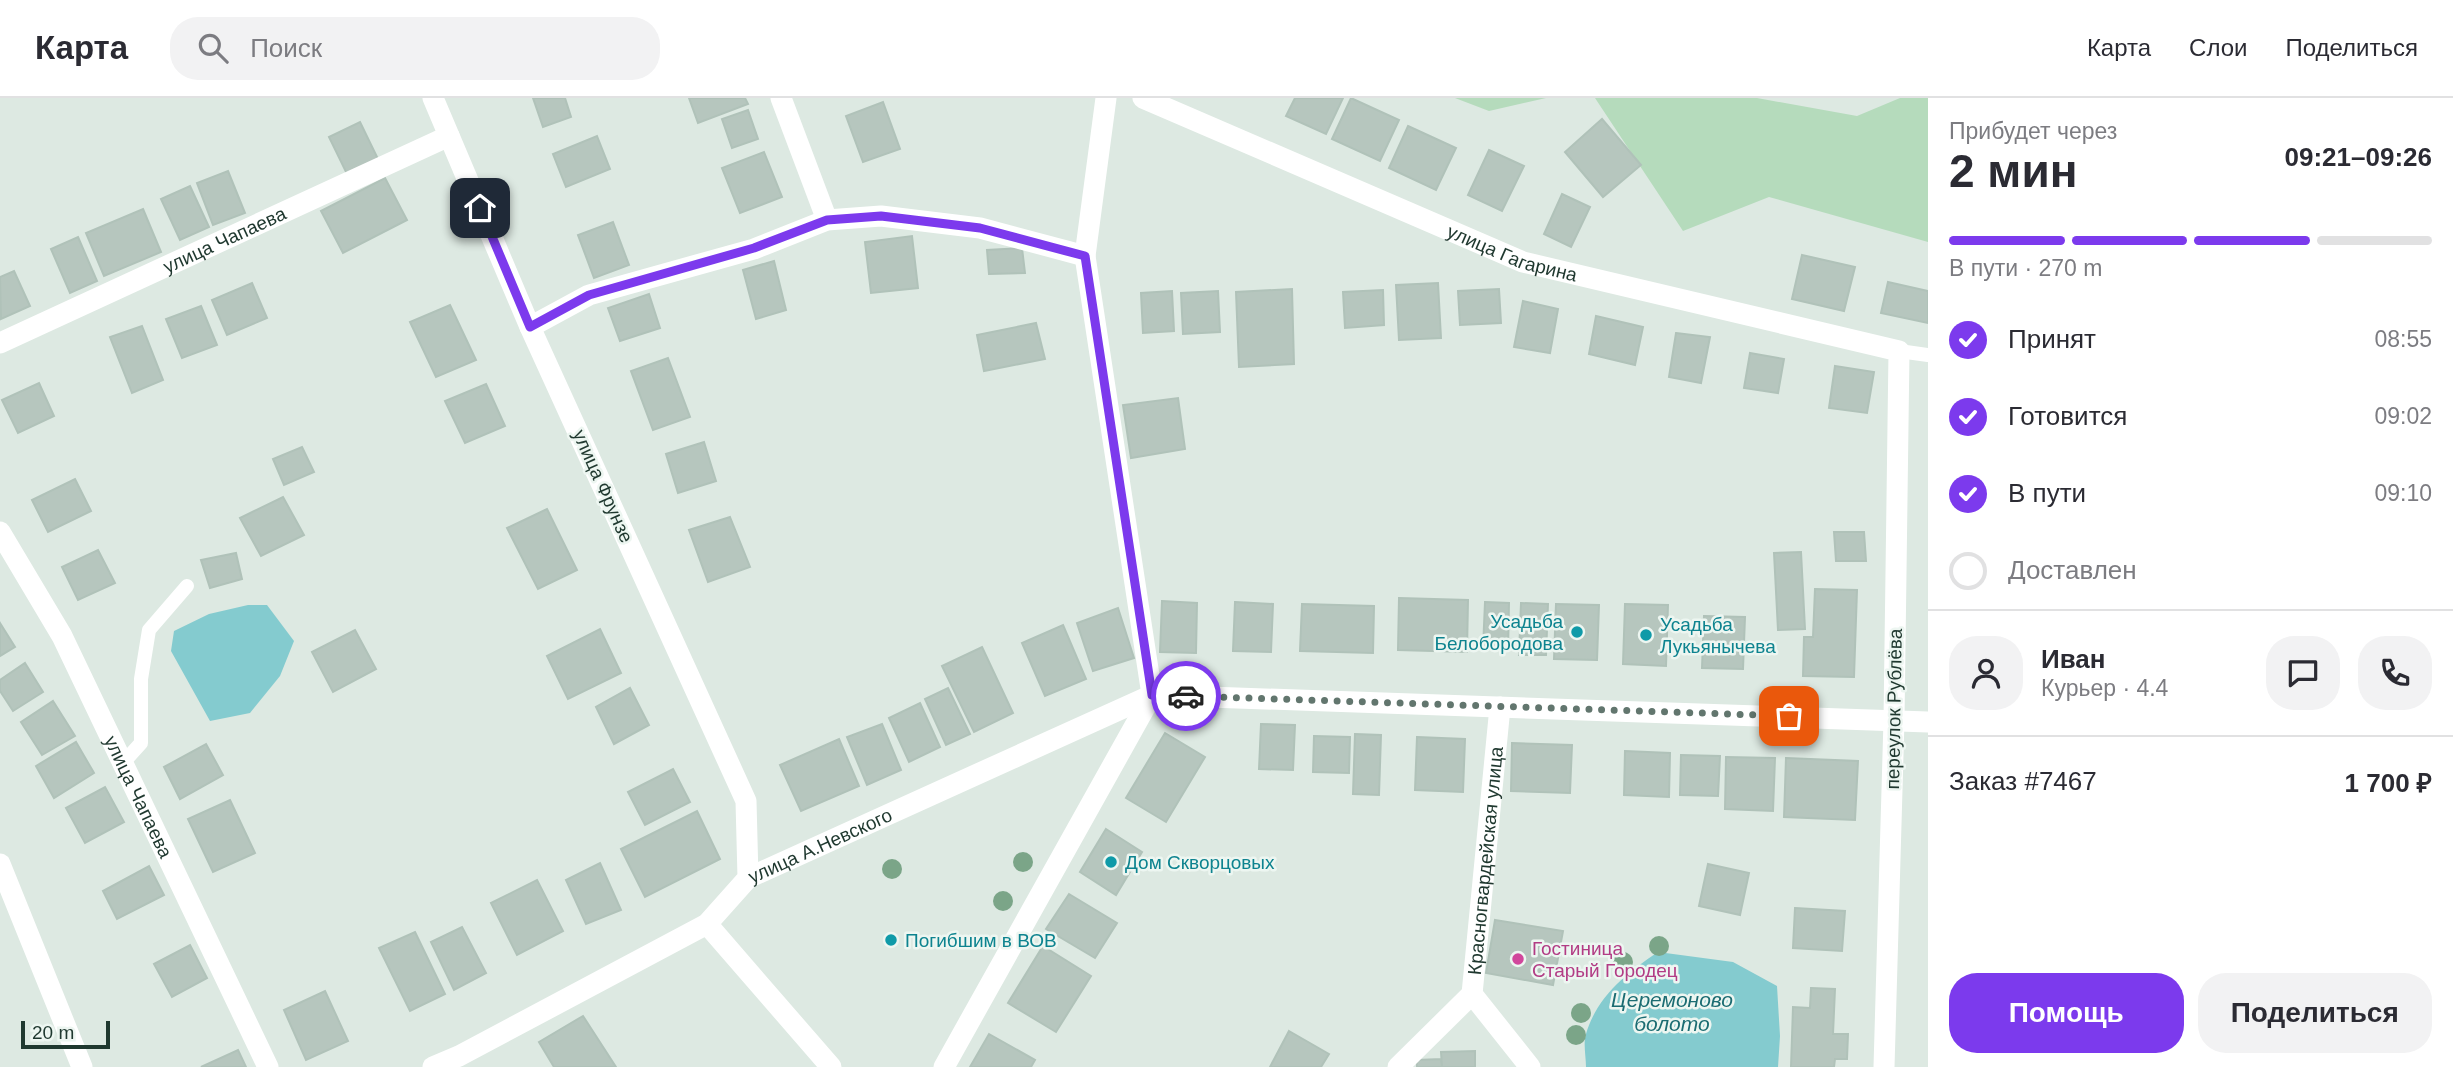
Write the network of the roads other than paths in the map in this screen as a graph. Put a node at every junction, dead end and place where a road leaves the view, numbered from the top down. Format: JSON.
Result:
{"nodes":[{"id":1,"x":433,"y":98,"type":"edge"},
{"id":2,"x":781,"y":98,"type":"edge"},
{"id":3,"x":1106,"y":98,"type":"edge"},
{"id":4,"x":1143,"y":98,"type":"edge"},
{"id":5,"x":449,"y":136,"type":"junction"},
{"id":6,"x":827,"y":220,"type":"junction"},
{"id":7,"x":1085,"y":256,"type":"junction"},
{"id":8,"x":530,"y":327,"type":"junction"},
{"id":9,"x":0,"y":343,"type":"edge"},
{"id":10,"x":1899,"y":351,"type":"junction"},
{"id":11,"x":1928,"y":355,"type":"edge"},
{"id":12,"x":0,"y":532,"type":"edge"},
{"id":13,"x":187,"y":586,"type":"dead end"},
{"id":14,"x":1152,"y":695,"type":"junction"},
{"id":15,"x":1500,"y":707,"type":"junction"},
{"id":16,"x":1894,"y":720,"type":"junction"},
{"id":17,"x":1928,"y":722,"type":"edge"},
{"id":18,"x":123,"y":763,"type":"junction"},
{"id":19,"x":0,"y":864,"type":"edge"},
{"id":20,"x":748,"y":878,"type":"junction"},
{"id":21,"x":707,"y":924,"type":"junction"},
{"id":22,"x":1472,"y":994,"type":"junction"},
{"id":23,"x":464,"y":1061,"type":"edge"},
{"id":24,"x":82,"y":1067,"type":"edge"},
{"id":25,"x":268,"y":1067,"type":"edge"},
{"id":26,"x":433,"y":1067,"type":"edge"},
{"id":27,"x":831,"y":1067,"type":"edge"},
{"id":28,"x":944,"y":1067,"type":"edge"},
{"id":29,"x":1398,"y":1067,"type":"edge"},
{"id":30,"x":1530,"y":1067,"type":"edge"},
{"id":31,"x":1885,"y":1067,"type":"edge"}],
"edges":[{"from":1,"to":5,"type":"street","name":"улица Фрунзе"},
{"from":2,"to":6,"type":"street"},
{"from":3,"to":7,"type":"street"},
{"from":4,"to":10,"type":"street","name":"улица Гагарина"},
{"from":5,"to":8,"type":"street","name":"улица Фрунзе"},
{"from":5,"to":9,"type":"street","name":"улица Чапаева"},
{"from":6,"to":7,"type":"street"},
{"from":6,"to":8,"type":"street"},
{"from":7,"to":14,"type":"street"},
{"from":8,"to":20,"type":"street","name":"улица Фрунзе"},
{"from":10,"to":11,"type":"lane"},
{"from":10,"to":16,"type":"street","name":"переулок Рублёва"},
{"from":12,"to":18,"type":"street","name":"улица Чапаева"},
{"from":13,"to":18,"type":"lane"},
{"from":14,"to":15,"type":"street","name":"улица А.Невского"},
{"from":14,"to":20,"type":"street","name":"улица А.Невского"},
{"from":14,"to":28,"type":"street"},
{"from":15,"to":16,"type":"street","name":"улица А.Невского"},
{"from":15,"to":22,"type":"street","name":"Красногвардейская улица"},
{"from":16,"to":17,"type":"street","name":"улица А.Невского"},
{"from":16,"to":31,"type":"street","name":"переулок Рублёва"},
{"from":18,"to":25,"type":"street","name":"улица Чапаева"},
{"from":19,"to":24,"type":"street"},
{"from":20,"to":21,"type":"street","name":"улица А.Невского"},
{"from":21,"to":23,"type":"street","name":"улица А.Невского"},
{"from":21,"to":27,"type":"street"},
{"from":22,"to":29,"type":"street","name":"Красногвардейская улица"},
{"from":22,"to":30,"type":"street"},
{"from":23,"to":26,"type":"street","name":"улица А.Невского"}]}
